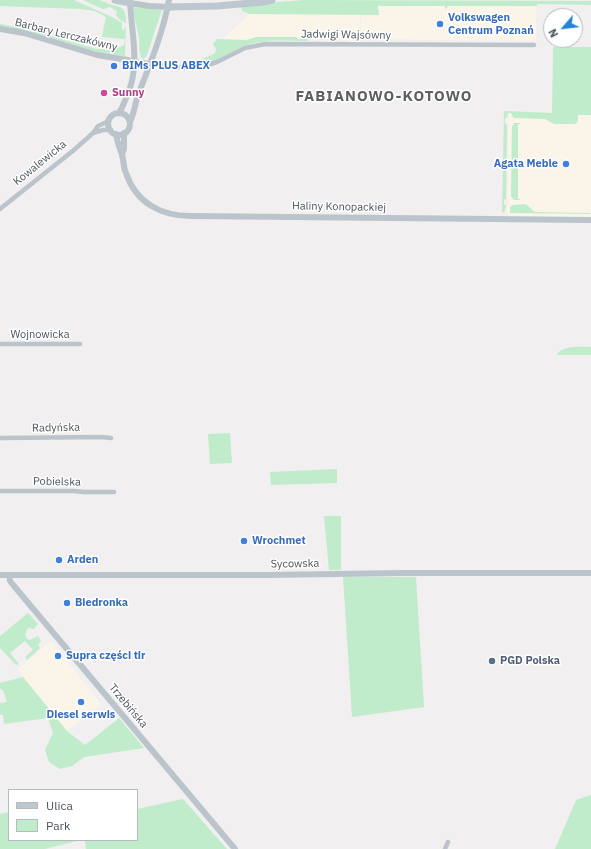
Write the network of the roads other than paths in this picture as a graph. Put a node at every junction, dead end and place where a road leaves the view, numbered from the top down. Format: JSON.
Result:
{"nodes":[{"id":1,"x":115,"y":0,"type":"edge"},
{"id":2,"x":272,"y":0,"type":"edge"},
{"id":3,"x":130,"y":2,"type":"edge"},
{"id":4,"x":168,"y":3,"type":"edge"},
{"id":5,"x":0,"y":29,"type":"edge"},
{"id":6,"x":534,"y":45,"type":"dead end"},
{"id":7,"x":134,"y":51,"type":"junction"},
{"id":8,"x":153,"y":54,"type":"junction"},
{"id":9,"x":128,"y":60,"type":"junction"},
{"id":10,"x":134,"y":62,"type":"junction"},
{"id":11,"x":150,"y":64,"type":"junction"},
{"id":12,"x":163,"y":65,"type":"junction"},
{"id":13,"x":119,"y":113,"type":"junction"},
{"id":14,"x":109,"y":121,"type":"junction"},
{"id":15,"x":130,"y":122,"type":"junction"},
{"id":16,"x":113,"y":132,"type":"junction"},
{"id":17,"x":93,"y":133,"type":"junction"},
{"id":18,"x":124,"y":133,"type":"junction"},
{"id":19,"x":122,"y":154,"type":"junction"},
{"id":20,"x":0,"y":208,"type":"edge"},
{"id":21,"x":591,"y":220,"type":"edge"},
{"id":22,"x":0,"y":344,"type":"edge"},
{"id":23,"x":80,"y":344,"type":"dead end"},
{"id":24,"x":0,"y":438,"type":"edge"},
{"id":25,"x":111,"y":438,"type":"dead end"},
{"id":26,"x":0,"y":491,"type":"edge"},
{"id":27,"x":114,"y":492,"type":"dead end"},
{"id":28,"x":591,"y":572,"type":"edge"},
{"id":29,"x":0,"y":575,"type":"edge"},
{"id":30,"x":9,"y":575,"type":"junction"},
{"id":31,"x":448,"y":842,"type":"dead end"},
{"id":32,"x":235,"y":849,"type":"edge"},
{"id":33,"x":446,"y":849,"type":"edge"}],
"edges":[{"from":1,"to":3,"type":"main road"},
{"from":2,"to":4,"type":"main road"},
{"from":3,"to":4,"type":"street"},
{"from":3,"to":7,"type":"street"},
{"from":4,"to":8,"type":"street"},
{"from":5,"to":9,"type":"street","name":"Barbary Lerczakówny"},
{"from":6,"to":12,"type":"street","name":"Jadwigi Wajsówny"},
{"from":7,"to":9,"type":"street","name":"Barbary Lerczakówny"},
{"from":7,"to":10,"type":"street"},
{"from":8,"to":11,"type":"street"},
{"from":8,"to":12,"type":"street"},
{"from":9,"to":10,"type":"street","name":"Barbary Lerczakówny"},
{"from":10,"to":11,"type":"street","name":"Barbary Lerczakówny"},
{"from":10,"to":13,"type":"street"},
{"from":11,"to":12,"type":"street","name":"Jadwigi Wajsówny"},
{"from":11,"to":15,"type":"street"},
{"from":13,"to":14,"type":"street"},
{"from":13,"to":15,"type":"street"},
{"from":14,"to":16,"type":"street"},
{"from":14,"to":17,"type":"street","name":"Kowalewicka"},
{"from":15,"to":18,"type":"street"},
{"from":16,"to":17,"type":"street"},
{"from":16,"to":18,"type":"street"},
{"from":16,"to":19,"type":"street","name":"Haliny Konopackiej"},
{"from":17,"to":20,"type":"street","name":"Kowalewicka"},
{"from":18,"to":19,"type":"street","name":"Haliny Konopackiej"},
{"from":19,"to":21,"type":"street","name":"Haliny Konopackiej"},
{"from":22,"to":23,"type":"street","name":"Wojnowicka"},
{"from":24,"to":25,"type":"street","name":"Radyńska"},
{"from":26,"to":27,"type":"street","name":"Pobielska"},
{"from":28,"to":30,"type":"street","name":"Sycowska"},
{"from":29,"to":30,"type":"street","name":"Sycowska"},
{"from":30,"to":32,"type":"street","name":"Trzebińska"},
{"from":31,"to":33,"type":"street"}]}
